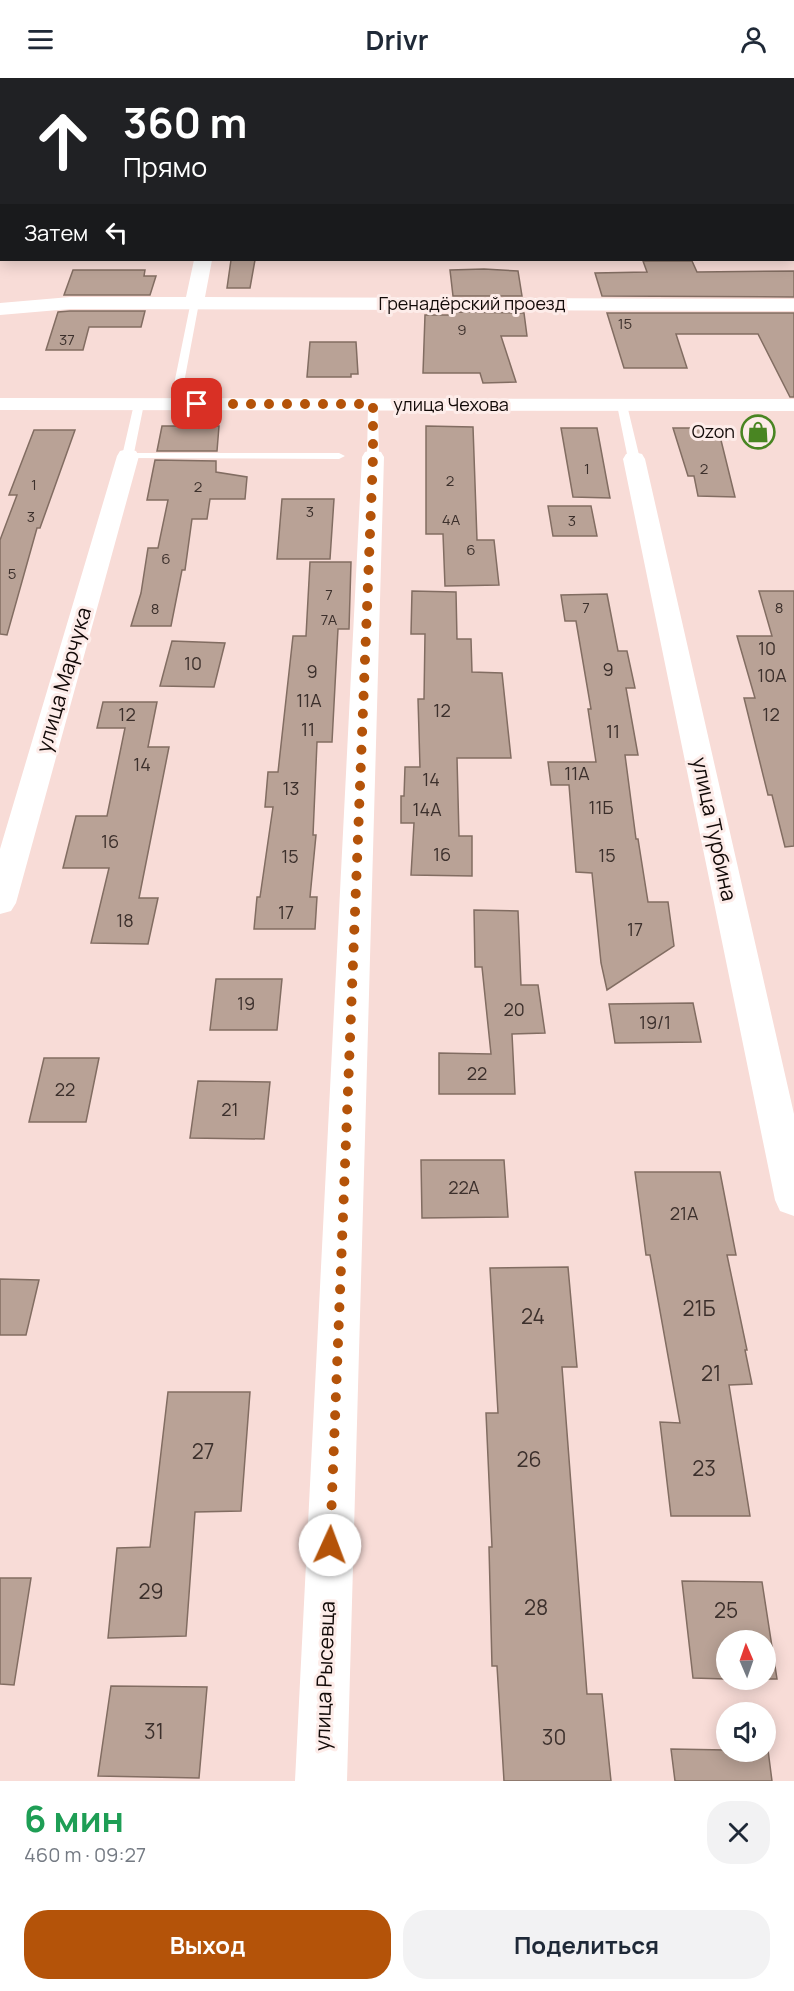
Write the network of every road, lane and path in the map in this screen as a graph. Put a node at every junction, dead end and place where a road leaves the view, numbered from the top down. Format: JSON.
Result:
{"nodes":[{"id":1,"x":203,"y":261,"type":"edge"},
{"id":2,"x":194,"y":303,"type":"junction"},
{"id":3,"x":794,"y":305,"type":"edge"},
{"id":4,"x":0,"y":309,"type":"edge"},
{"id":5,"x":0,"y":404,"type":"edge"},
{"id":6,"x":139,"y":404,"type":"junction"},
{"id":7,"x":175,"y":404,"type":"junction"},
{"id":8,"x":373,"y":404,"type":"junction"},
{"id":9,"x":622,"y":405,"type":"junction"},
{"id":10,"x":794,"y":405,"type":"edge"},
{"id":11,"x":128,"y":456,"type":"junction"},
{"id":12,"x":356,"y":457,"type":"junction"},
{"id":13,"x":634,"y":459,"type":"joint"},
{"id":14,"x":0,"y":903,"type":"edge"},
{"id":15,"x":794,"y":1200,"type":"edge"},
{"id":16,"x":321,"y":1781,"type":"edge"}],
"edges":[{"from":1,"to":2,"type":"street"},
{"from":2,"to":3,"type":"street","name":"Гренадёрский проезд"},
{"from":2,"to":4,"type":"street","name":"Гренадёрский проезд"},
{"from":2,"to":7,"type":"lane"},
{"from":5,"to":6,"type":"street","name":"улица Чехова"},
{"from":6,"to":7,"type":"street","name":"улица Чехова"},
{"from":6,"to":11,"type":"lane"},
{"from":7,"to":8,"type":"street","name":"улица Чехова"},
{"from":8,"to":9,"type":"street","name":"улица Чехова"},
{"from":8,"to":12,"type":"lane"},
{"from":9,"to":10,"type":"street","name":"улица Чехова"},
{"from":9,"to":13,"type":"lane"},
{"from":11,"to":12,"type":"lane"},
{"from":11,"to":14,"type":"street","name":"улица Марчука"},
{"from":12,"to":16,"type":"street","name":"улица Рысевца"},
{"from":13,"to":15,"type":"street","name":"улица Турбина"}]}
